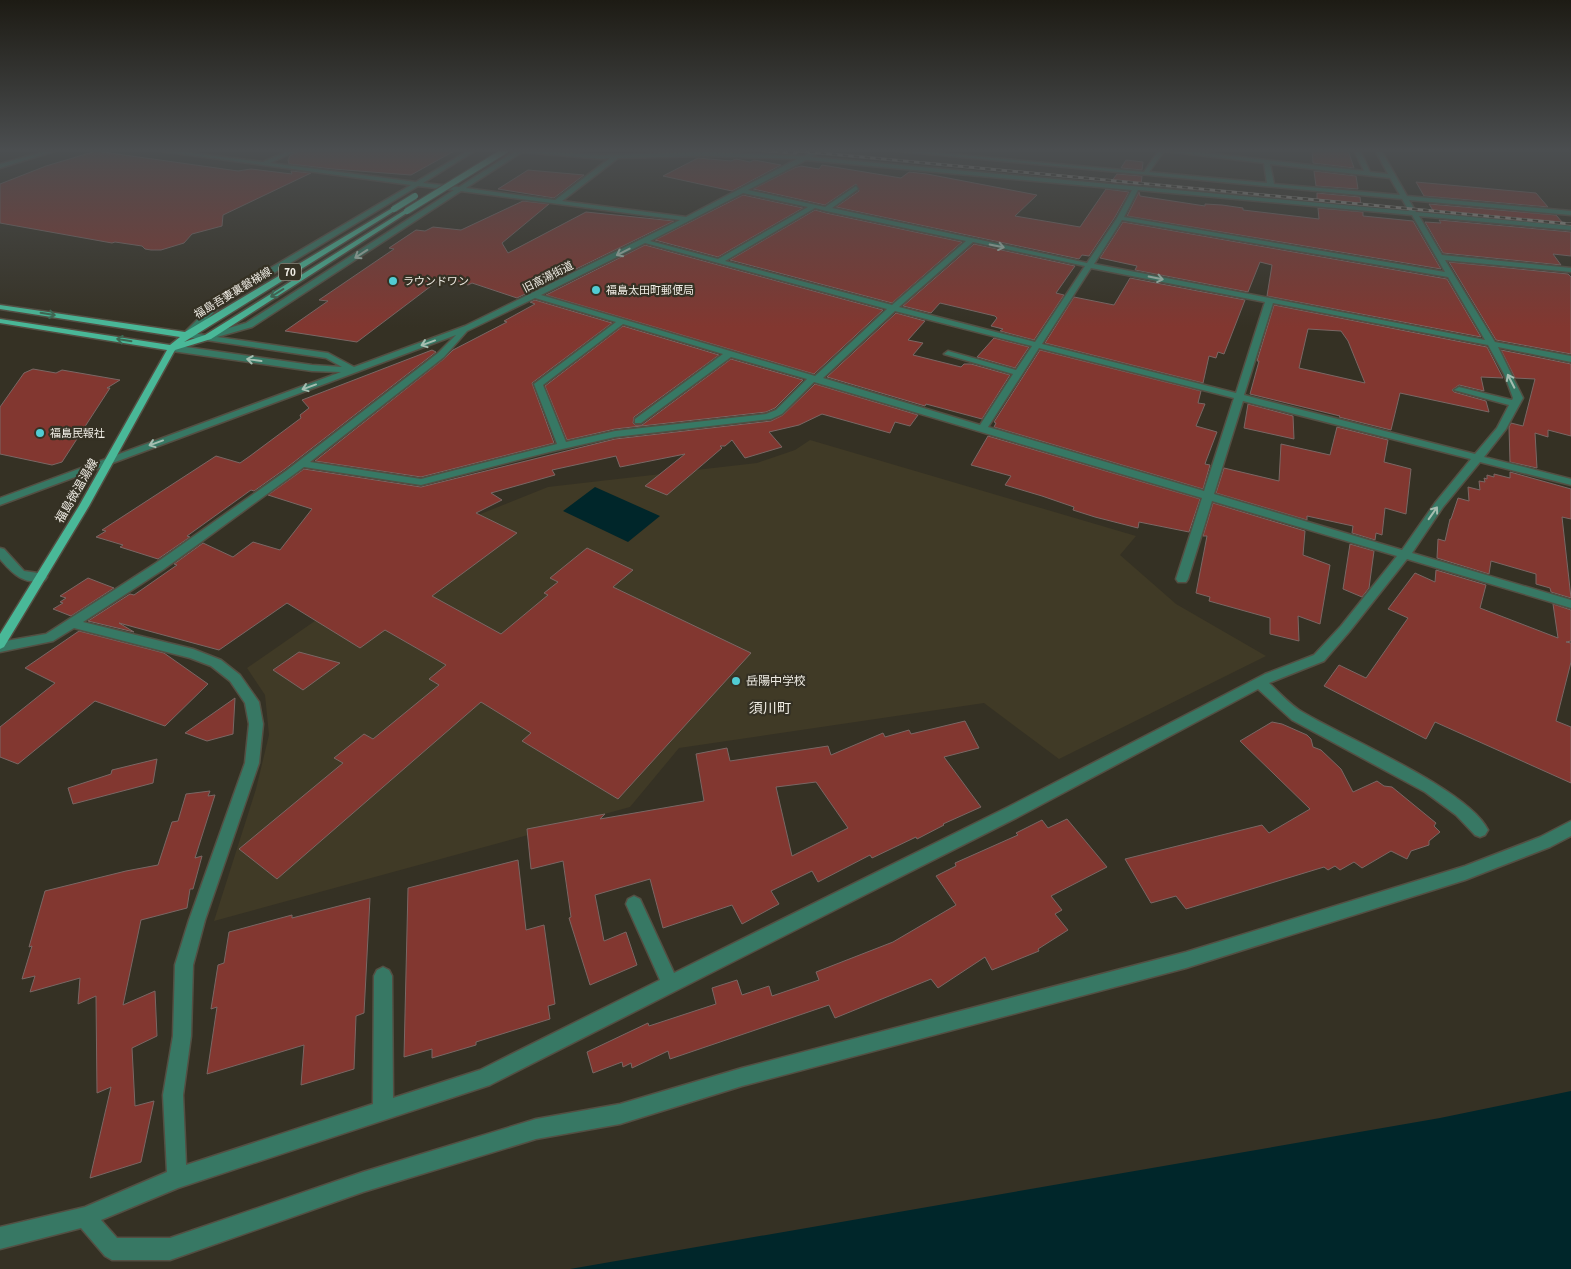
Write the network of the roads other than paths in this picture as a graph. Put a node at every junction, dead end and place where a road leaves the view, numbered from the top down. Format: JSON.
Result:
{"nodes":[{"id":1,"x":374,"y":209,"type":"edge"},
{"id":2,"x":394,"y":209,"type":"edge"},
{"id":3,"x":410,"y":209,"type":"edge"},
{"id":4,"x":431,"y":209,"type":"edge"},
{"id":5,"x":612,"y":209,"type":"edge"},
{"id":6,"x":708,"y":209,"type":"edge"},
{"id":7,"x":808,"y":209,"type":"edge"},
{"id":8,"x":832,"y":209,"type":"edge"},
{"id":9,"x":1125,"y":209,"type":"edge"},
{"id":10,"x":1363,"y":209,"type":"edge"},
{"id":11,"x":1411,"y":209,"type":"edge"},
{"id":12,"x":1529,"y":209,"type":"edge"},
{"id":13,"x":1571,"y":213,"type":"edge"},
{"id":14,"x":1414,"y":214,"type":"junction"},
{"id":15,"x":1120,"y":218,"type":"junction"},
{"id":16,"x":689,"y":219,"type":"junction"},
{"id":17,"x":1571,"y":228,"type":"edge"},
{"id":18,"x":971,"y":240,"type":"junction"},
{"id":19,"x":644,"y":242,"type":"junction"},
{"id":20,"x":1440,"y":257,"type":"junction"},
{"id":21,"x":717,"y":262,"type":"junction"},
{"id":22,"x":1088,"y":265,"type":"junction"},
{"id":23,"x":1571,"y":270,"type":"edge"},
{"id":24,"x":1450,"y":275,"type":"junction"},
{"id":25,"x":537,"y":296,"type":"junction"},
{"id":26,"x":1270,"y":299,"type":"junction"},
{"id":27,"x":0,"y":306,"type":"edge"},
{"id":28,"x":893,"y":308,"type":"junction"},
{"id":29,"x":0,"y":321,"type":"edge"},
{"id":30,"x":622,"y":322,"type":"junction"},
{"id":31,"x":468,"y":328,"type":"junction"},
{"id":32,"x":186,"y":335,"type":"junction"},
{"id":33,"x":208,"y":338,"type":"junction"},
{"id":34,"x":1490,"y":342,"type":"junction"},
{"id":35,"x":1036,"y":345,"type":"junction"},
{"id":36,"x":172,"y":348,"type":"junction"},
{"id":37,"x":729,"y":354,"type":"junction"},
{"id":38,"x":948,"y":354,"type":"dead end"},
{"id":39,"x":1571,"y":359,"type":"edge"},
{"id":40,"x":355,"y":370,"type":"junction"},
{"id":41,"x":1018,"y":373,"type":"junction"},
{"id":42,"x":815,"y":379,"type":"junction"},
{"id":43,"x":1459,"y":390,"type":"dead end"},
{"id":44,"x":1239,"y":396,"type":"junction"},
{"id":45,"x":1516,"y":404,"type":"junction"},
{"id":46,"x":638,"y":421,"type":"dead end"},
{"id":47,"x":982,"y":429,"type":"junction"},
{"id":48,"x":563,"y":446,"type":"junction"},
{"id":49,"x":1478,"y":457,"type":"junction"},
{"id":50,"x":109,"y":460,"type":"junction"},
{"id":51,"x":302,"y":464,"type":"junction"},
{"id":52,"x":1571,"y":482,"type":"edge"},
{"id":53,"x":1209,"y":496,"type":"junction"},
{"id":54,"x":0,"y":502,"type":"edge"},
{"id":55,"x":0,"y":552,"type":"edge"},
{"id":56,"x":1405,"y":554,"type":"junction"},
{"id":57,"x":41,"y":577,"type":"junction"},
{"id":58,"x":1182,"y":579,"type":"dead end"},
{"id":59,"x":1571,"y":604,"type":"edge"},
{"id":60,"x":72,"y":624,"type":"junction"},
{"id":61,"x":0,"y":645,"type":"edge"},
{"id":62,"x":1260,"y":683,"type":"junction"},
{"id":63,"x":1571,"y":828,"type":"edge"},
{"id":64,"x":1480,"y":830,"type":"dead end"},
{"id":65,"x":634,"y":904,"type":"dead end"},
{"id":66,"x":383,"y":976,"type":"dead end"},
{"id":67,"x":670,"y":984,"type":"junction"},
{"id":68,"x":383,"y":1110,"type":"junction"},
{"id":69,"x":177,"y":1178,"type":"junction"},
{"id":70,"x":85,"y":1216,"type":"junction"},
{"id":71,"x":0,"y":1238,"type":"edge"}],
"edges":[{"from":1,"to":32,"type":"street"},
{"from":2,"to":32,"type":"main road","name":"福島吾妻裏磐梯線","number":"70","bridge":true},
{"from":3,"to":33,"type":"main road","name":"福島吾妻裏磐梯線","number":"70","one_way":true,"bridge":true},
{"from":4,"to":33,"type":"street","one_way":true},
{"from":5,"to":16,"type":"street"},
{"from":6,"to":16,"type":"street","name":"旧高湯街道"},
{"from":7,"to":21,"type":"street"},
{"from":8,"to":18,"type":"street"},
{"from":9,"to":15,"type":"street"},
{"from":10,"to":14,"type":"street"},
{"from":11,"to":14,"type":"street"},
{"from":12,"to":13,"type":"street"},
{"from":14,"to":17,"type":"street"},
{"from":14,"to":20,"type":"street"},
{"from":15,"to":22,"type":"street"},
{"from":15,"to":24,"type":"street"},
{"from":16,"to":19,"type":"street","name":"旧高湯街道"},
{"from":18,"to":22,"type":"street","one_way":true},
{"from":18,"to":28,"type":"street"},
{"from":19,"to":21,"type":"street"},
{"from":19,"to":25,"type":"street","name":"旧高湯街道","one_way":true},
{"from":20,"to":23,"type":"street"},
{"from":20,"to":24,"type":"street"},
{"from":21,"to":28,"type":"street"},
{"from":22,"to":26,"type":"street","one_way":true},
{"from":22,"to":35,"type":"street"},
{"from":24,"to":34,"type":"street"},
{"from":25,"to":30,"type":"street"},
{"from":25,"to":31,"type":"street","name":"旧高湯街道"},
{"from":26,"to":34,"type":"street"},
{"from":26,"to":44,"type":"street"},
{"from":27,"to":32,"type":"main road","name":"福島吾妻裏磐梯線","one_way":true},
{"from":28,"to":35,"type":"street"},
{"from":28,"to":42,"type":"street"},
{"from":36,"to":29,"type":"main road","name":"福島吾妻裏磐梯線","number":"70","one_way":true},
{"from":30,"to":37,"type":"street"},
{"from":30,"to":48,"type":"street"},
{"from":31,"to":40,"type":"street","name":"旧高湯街道","one_way":true},
{"from":31,"to":51,"type":"street"},
{"from":32,"to":33,"type":"street"},
{"from":32,"to":36,"type":"main road","name":"福島吾妻裏磐梯線","number":"70"},
{"from":33,"to":36,"type":"main road","name":"福島吾妻裏磐梯線","number":"70"},
{"from":33,"to":40,"type":"street"},
{"from":34,"to":39,"type":"street"},
{"from":45,"to":34,"type":"street","one_way":true},
{"from":35,"to":41,"type":"street"},
{"from":35,"to":44,"type":"street"},
{"from":40,"to":36,"type":"street","one_way":true},
{"from":36,"to":50,"type":"main road","name":"福島微温湯線"},
{"from":37,"to":42,"type":"street"},
{"from":37,"to":46,"type":"street"},
{"from":38,"to":41,"type":"street"},
{"from":40,"to":50,"type":"street","name":"旧高湯街道","one_way":true},
{"from":41,"to":47,"type":"street"},
{"from":42,"to":47,"type":"street"},
{"from":42,"to":48,"type":"street"},
{"from":43,"to":45,"type":"street"},
{"from":44,"to":49,"type":"street"},
{"from":44,"to":53,"type":"street"},
{"from":45,"to":49,"type":"street"},
{"from":47,"to":53,"type":"street"},
{"from":48,"to":51,"type":"street"},
{"from":49,"to":52,"type":"street"},
{"from":56,"to":49,"type":"street","one_way":true},
{"from":50,"to":54,"type":"street","name":"旧高湯街道"},
{"from":50,"to":57,"type":"main road","name":"福島微温湯線"},
{"from":51,"to":60,"type":"street"},
{"from":53,"to":56,"type":"street"},
{"from":53,"to":58,"type":"street"},
{"from":55,"to":57,"type":"street"},
{"from":56,"to":59,"type":"street"},
{"from":56,"to":62,"type":"street"},
{"from":57,"to":61,"type":"main road","name":"福島微温湯線"},
{"from":60,"to":61,"type":"street"},
{"from":60,"to":69,"type":"street"},
{"from":62,"to":64,"type":"street"},
{"from":62,"to":67,"type":"street"},
{"from":63,"to":70,"type":"street"},
{"from":65,"to":67,"type":"street"},
{"from":66,"to":68,"type":"street"},
{"from":67,"to":68,"type":"street"},
{"from":68,"to":69,"type":"street"},
{"from":69,"to":70,"type":"street"},
{"from":70,"to":71,"type":"street"}]}
